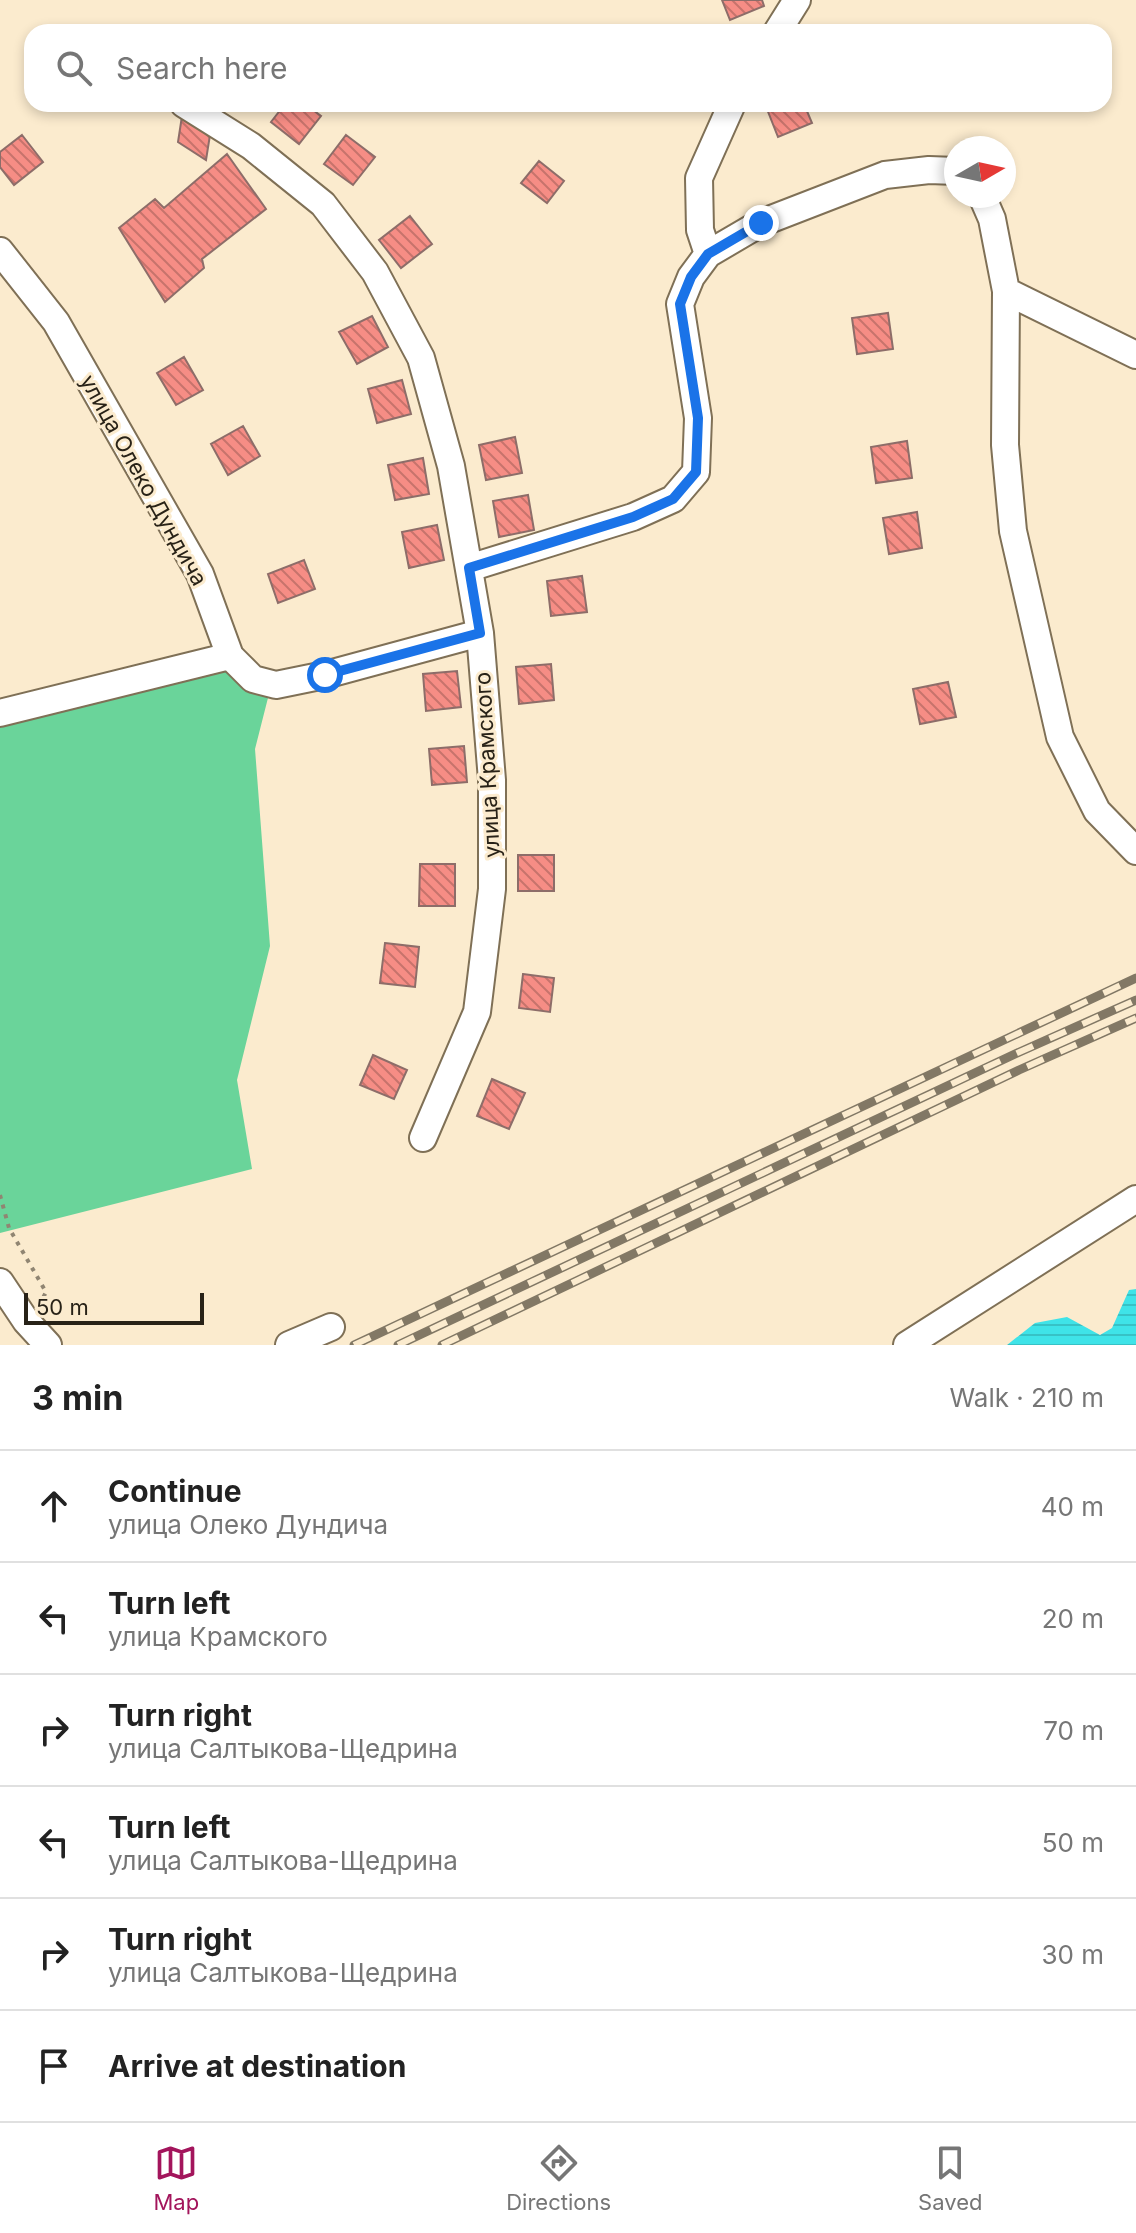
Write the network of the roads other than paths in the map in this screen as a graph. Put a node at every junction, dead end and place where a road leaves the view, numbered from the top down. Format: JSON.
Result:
{"nodes":[{"id":1,"x":797,"y":0,"type":"edge"},
{"id":2,"x":782,"y":24,"type":"edge"},
{"id":3,"x":197,"y":112,"type":"edge"},
{"id":4,"x":728,"y":112,"type":"edge"},
{"id":5,"x":944,"y":171,"type":"edge"},
{"id":6,"x":987,"y":208,"type":"edge"},
{"id":7,"x":0,"y":251,"type":"edge"},
{"id":8,"x":708,"y":254,"type":"junction"},
{"id":9,"x":1006,"y":291,"type":"junction"},
{"id":10,"x":1136,"y":355,"type":"edge"},
{"id":11,"x":469,"y":568,"type":"junction"},
{"id":12,"x":480,"y":633,"type":"junction"},
{"id":13,"x":230,"y":656,"type":"junction"},
{"id":14,"x":0,"y":713,"type":"edge"},
{"id":15,"x":1136,"y":851,"type":"edge"},
{"id":16,"x":423,"y":1138,"type":"dead end"},
{"id":17,"x":1136,"y":1199,"type":"edge"},
{"id":18,"x":0,"y":1282,"type":"edge"},
{"id":19,"x":331,"y":1327,"type":"dead end"},
{"id":20,"x":39,"y":1335,"type":"edge"},
{"id":21,"x":289,"y":1345,"type":"edge"},
{"id":22,"x":907,"y":1345,"type":"edge"}],
"edges":[{"from":1,"to":2,"type":"street"},
{"from":3,"to":11,"type":"street","name":"улица Крамского"},
{"from":4,"to":8,"type":"street"},
{"from":5,"to":8,"type":"street"},
{"from":6,"to":9,"type":"street"},
{"from":7,"to":13,"type":"street","name":"улица Олеко Дундича"},
{"from":8,"to":11,"type":"street"},
{"from":9,"to":10,"type":"street"},
{"from":9,"to":15,"type":"street"},
{"from":11,"to":12,"type":"street","name":"улица Крамского"},
{"from":12,"to":13,"type":"street"},
{"from":12,"to":16,"type":"street","name":"улица Крамского"},
{"from":13,"to":14,"type":"street"},
{"from":17,"to":22,"type":"street"},
{"from":18,"to":20,"type":"street"},
{"from":19,"to":21,"type":"street"}]}
